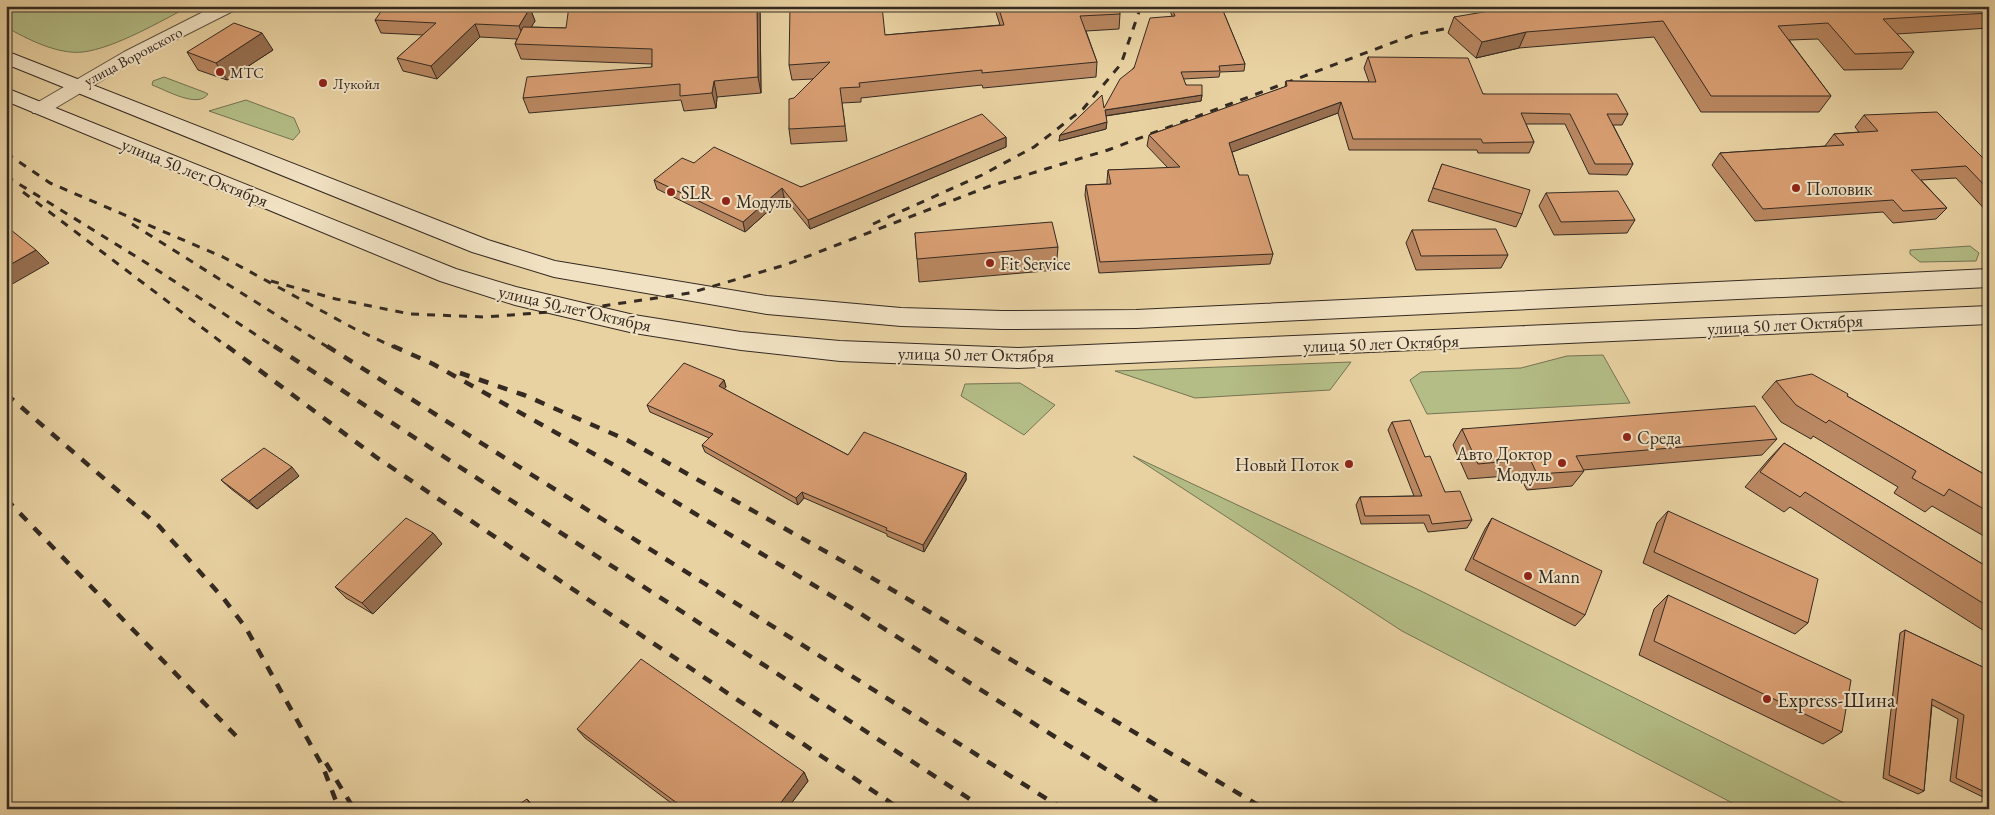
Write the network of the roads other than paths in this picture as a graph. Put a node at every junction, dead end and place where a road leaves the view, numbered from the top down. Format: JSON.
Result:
{"nodes":[{"id":1,"x":229,"y":6,"type":"edge"},
{"id":2,"x":6,"y":57,"type":"edge"},
{"id":3,"x":76,"y":86,"type":"junction"},
{"id":4,"x":6,"y":94,"type":"edge"},
{"id":5,"x":40,"y":109,"type":"junction"},
{"id":6,"x":1989,"y":278,"type":"edge"},
{"id":7,"x":1934,"y":281,"type":"junction"},
{"id":8,"x":1989,"y":315,"type":"edge"},
{"id":9,"x":1944,"y":317,"type":"junction"},
{"id":10,"x":1136,"y":319,"type":"junction"},
{"id":11,"x":1128,"y":353,"type":"junction"}],
"edges":[{"from":1,"to":3,"type":"street","name":"улица Воровского"},
{"from":2,"to":3,"type":"main road","name":"улица 50 лет Октября"},
{"from":3,"to":5,"type":"street","name":"улица Воровского"},
{"from":3,"to":10,"type":"main road","name":"улица 50 лет Октября"},
{"from":4,"to":5,"type":"main road","name":"улица 50 лет Октября"},
{"from":5,"to":11,"type":"main road","name":"улица 50 лет Октября"},
{"from":6,"to":7,"type":"main road","name":"улица 50 лет Октября"},
{"from":7,"to":9,"type":"main road"},
{"from":7,"to":10,"type":"main road","name":"улица 50 лет Октября"},
{"from":8,"to":9,"type":"main road","name":"улица 50 лет Октября"},
{"from":9,"to":11,"type":"main road","name":"улица 50 лет Октября"},
{"from":10,"to":11,"type":"main road"}]}
